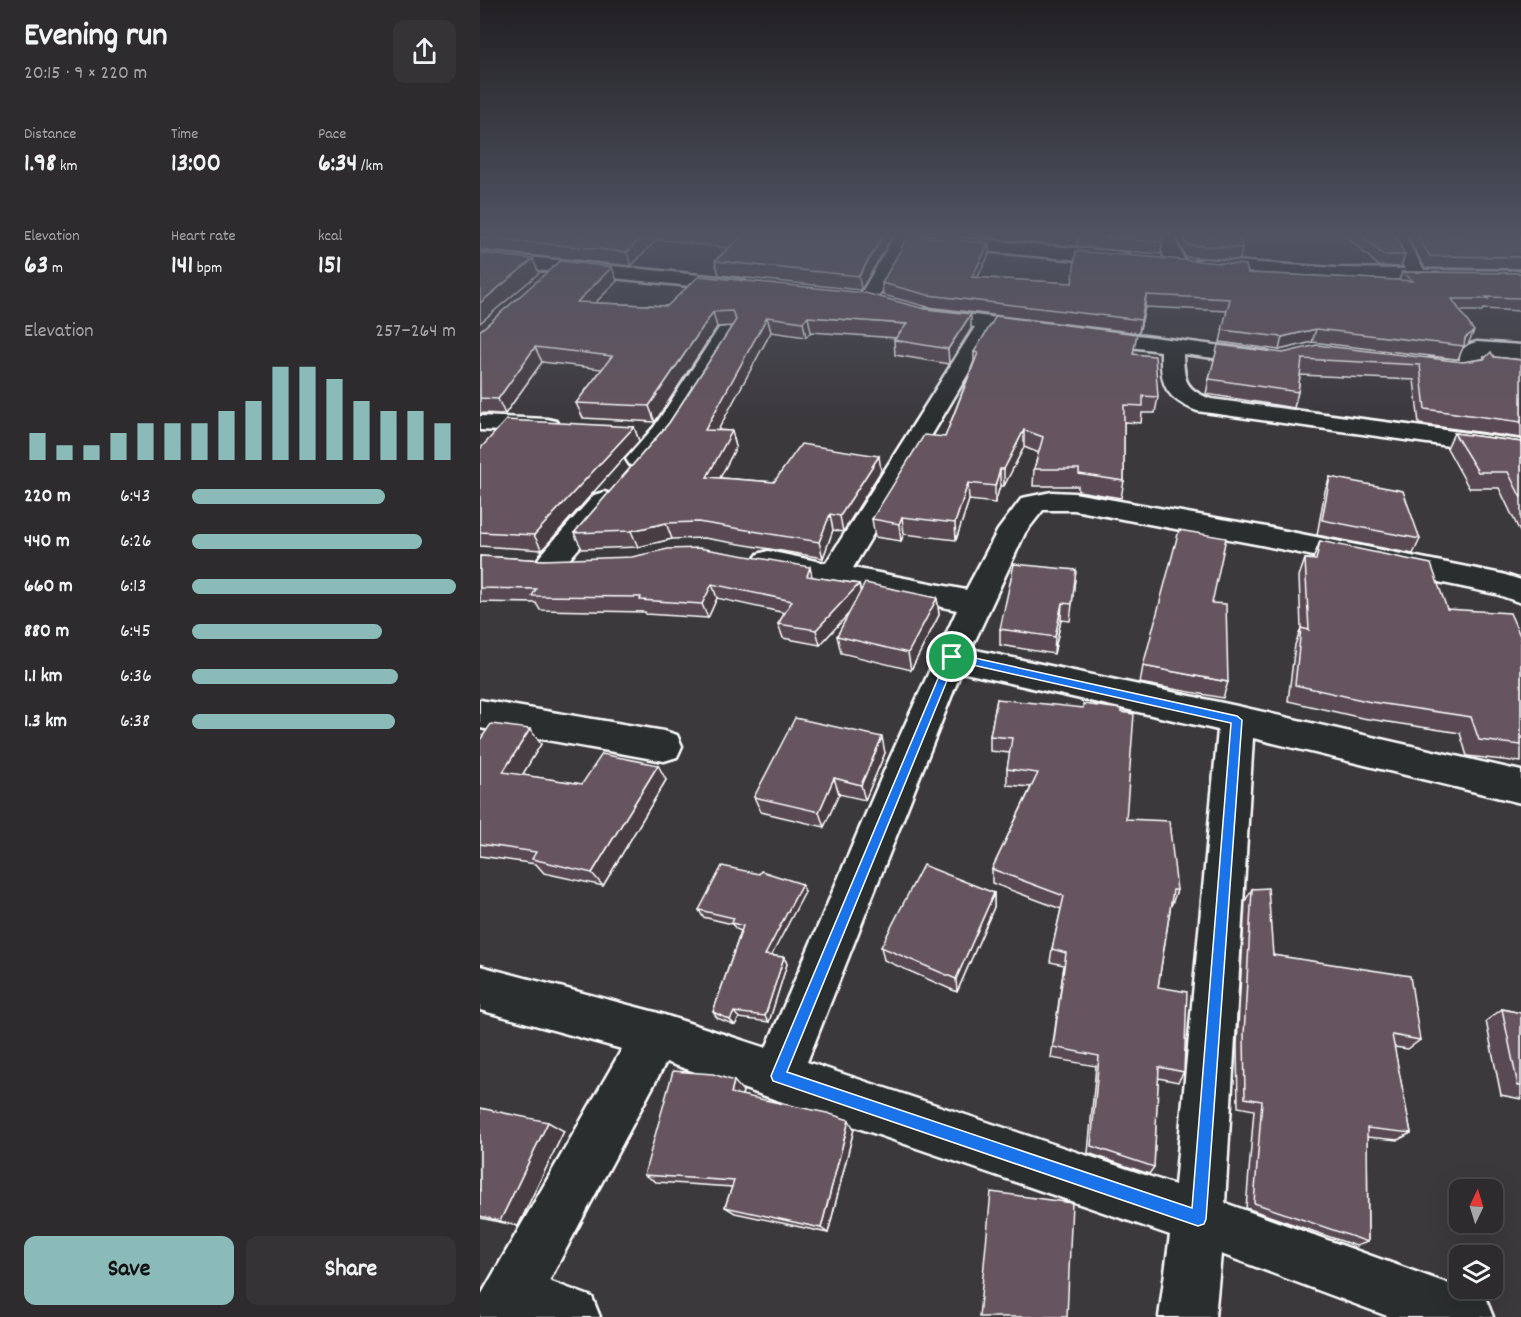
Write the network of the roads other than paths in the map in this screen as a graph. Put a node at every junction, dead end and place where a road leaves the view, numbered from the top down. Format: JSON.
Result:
{"nodes":[{"id":1,"x":852,"y":297,"type":"edge"},
{"id":2,"x":888,"y":297,"type":"edge"},
{"id":3,"x":887,"y":304,"type":"junction"},
{"id":4,"x":988,"y":323,"type":"junction"},
{"id":5,"x":727,"y":333,"type":"edge"},
{"id":6,"x":1172,"y":346,"type":"junction"},
{"id":7,"x":1521,"y":352,"type":"edge"},
{"id":8,"x":1279,"y":359,"type":"edge"},
{"id":9,"x":1412,"y":363,"type":"edge"},
{"id":10,"x":480,"y":423,"type":"edge"},
{"id":11,"x":569,"y":427,"type":"edge"},
{"id":12,"x":1521,"y":448,"type":"edge"},
{"id":13,"x":736,"y":556,"type":"edge"},
{"id":14,"x":584,"y":561,"type":"edge"},
{"id":15,"x":834,"y":573,"type":"junction"},
{"id":16,"x":1521,"y":592,"type":"edge"},
{"id":17,"x":974,"y":603,"type":"junction"},
{"id":18,"x":952,"y":657,"type":"junction"},
{"id":19,"x":480,"y":714,"type":"edge"},
{"id":20,"x":1237,"y":720,"type":"junction"},
{"id":21,"x":664,"y":746,"type":"dead end"},
{"id":22,"x":1521,"y":786,"type":"edge"},
{"id":23,"x":480,"y":988,"type":"edge"},
{"id":24,"x":654,"y":1035,"type":"junction"},
{"id":25,"x":778,"y":1076,"type":"junction"},
{"id":26,"x":1198,"y":1219,"type":"junction"},
{"id":27,"x":506,"y":1307,"type":"edge"},
{"id":28,"x":572,"y":1317,"type":"edge"},
{"id":29,"x":1187,"y":1317,"type":"edge"},
{"id":30,"x":1466,"y":1317,"type":"edge"}],
"edges":[{"from":1,"to":3,"type":"street"},
{"from":2,"to":3,"type":"street"},
{"from":3,"to":4,"type":"street"},
{"from":4,"to":6,"type":"street"},
{"from":4,"to":15,"type":"street"},
{"from":5,"to":14,"type":"street"},
{"from":6,"to":8,"type":"street"},
{"from":6,"to":12,"type":"street"},
{"from":7,"to":9,"type":"street"},
{"from":10,"to":11,"type":"street"},
{"from":13,"to":15,"type":"street"},
{"from":15,"to":17,"type":"street"},
{"from":16,"to":17,"type":"street"},
{"from":17,"to":18,"type":"street"},
{"from":18,"to":20,"type":"street"},
{"from":18,"to":25,"type":"street"},
{"from":19,"to":21,"type":"street"},
{"from":20,"to":22,"type":"street"},
{"from":20,"to":26,"type":"street"},
{"from":23,"to":24,"type":"street"},
{"from":24,"to":25,"type":"street"},
{"from":24,"to":27,"type":"street"},
{"from":25,"to":26,"type":"street"},
{"from":26,"to":29,"type":"street"},
{"from":26,"to":30,"type":"street"},
{"from":27,"to":28,"type":"street"}]}
